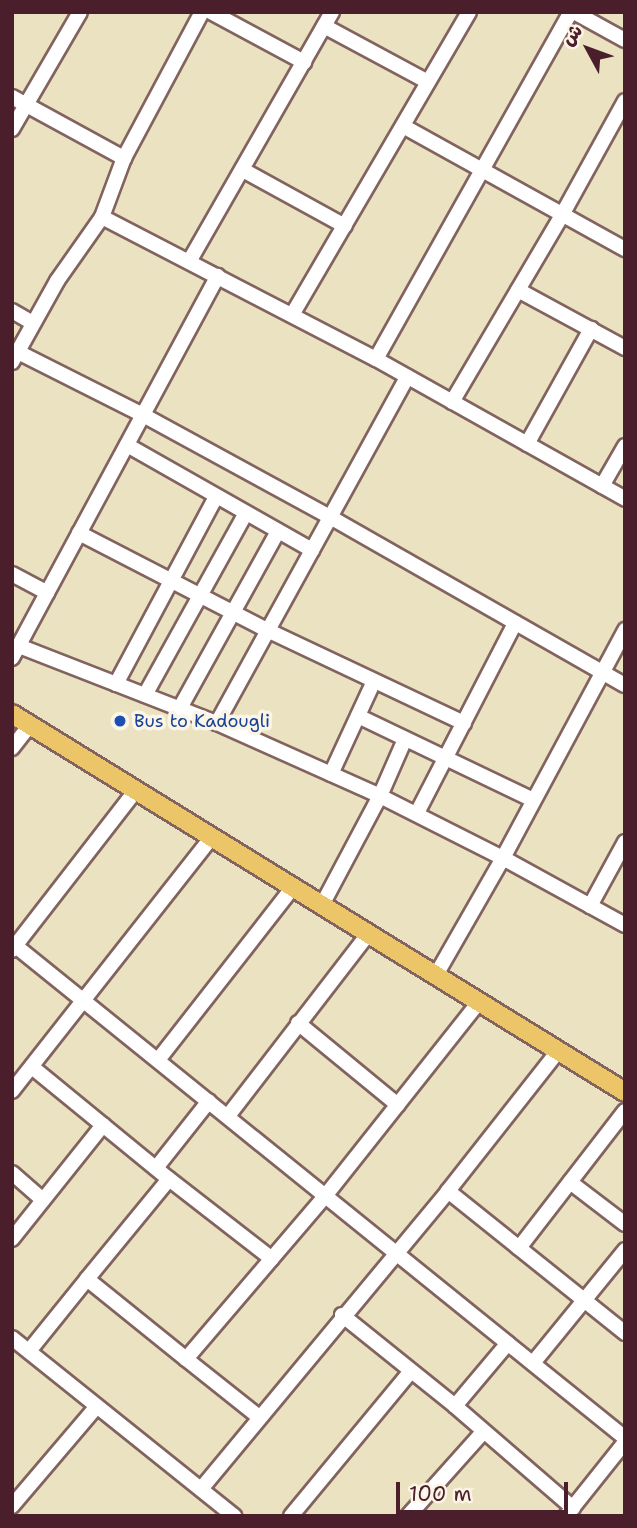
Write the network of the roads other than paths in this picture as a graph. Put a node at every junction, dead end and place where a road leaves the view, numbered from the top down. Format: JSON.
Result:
{"nodes":[{"id":1,"x":80,"y":12,"type":"edge"},
{"id":2,"x":202,"y":12,"type":"edge"},
{"id":3,"x":211,"y":12,"type":"edge"},
{"id":4,"x":331,"y":12,"type":"edge"},
{"id":5,"x":469,"y":12,"type":"edge"},
{"id":6,"x":573,"y":12,"type":"edge"},
{"id":7,"x":324,"y":26,"type":"junction"},
{"id":8,"x":625,"y":40,"type":"edge"},
{"id":9,"x":304,"y":62,"type":"junction"},
{"id":10,"x":428,"y":82,"type":"junction"},
{"id":11,"x":12,"y":97,"type":"edge"},
{"id":12,"x":625,"y":101,"type":"edge"},
{"id":13,"x":26,"y":104,"type":"junction"},
{"id":14,"x":402,"y":125,"type":"junction"},
{"id":15,"x":12,"y":129,"type":"edge"},
{"id":16,"x":124,"y":158,"type":"junction"},
{"id":17,"x":243,"y":170,"type":"junction"},
{"id":18,"x":482,"y":170,"type":"junction"},
{"id":19,"x":562,"y":215,"type":"junction"},
{"id":20,"x":102,"y":217,"type":"junction"},
{"id":21,"x":345,"y":226,"type":"junction"},
{"id":22,"x":625,"y":249,"type":"edge"},
{"id":23,"x":190,"y":260,"type":"junction"},
{"id":24,"x":218,"y":276,"type":"junction"},
{"id":25,"x":518,"y":290,"type":"junction"},
{"id":26,"x":12,"y":312,"type":"edge"},
{"id":27,"x":292,"y":315,"type":"junction"},
{"id":28,"x":33,"y":323,"type":"junction"},
{"id":29,"x":590,"y":329,"type":"junction"},
{"id":30,"x":625,"y":348,"type":"edge"},
{"id":31,"x":15,"y":357,"type":"edge"},
{"id":32,"x":376,"y":359,"type":"junction"},
{"id":33,"x":407,"y":377,"type":"junction"},
{"id":34,"x":452,"y":402,"type":"junction"},
{"id":35,"x":143,"y":415,"type":"junction"},
{"id":36,"x":527,"y":444,"type":"junction"},
{"id":37,"x":127,"y":445,"type":"junction"},
{"id":38,"x":625,"y":446,"type":"edge"},
{"id":39,"x":602,"y":486,"type":"junction"},
{"id":40,"x":216,"y":497,"type":"junction"},
{"id":41,"x":625,"y":499,"type":"edge"},
{"id":42,"x":246,"y":513,"type":"junction"},
{"id":43,"x":330,"y":517,"type":"junction"},
{"id":44,"x":278,"y":531,"type":"junction"},
{"id":45,"x":79,"y":533,"type":"junction"},
{"id":46,"x":312,"y":550,"type":"junction"},
{"id":47,"x":12,"y":575,"type":"edge"},
{"id":48,"x":169,"y":580,"type":"junction"},
{"id":49,"x":47,"y":593,"type":"junction"},
{"id":50,"x":200,"y":596,"type":"junction"},
{"id":51,"x":233,"y":613,"type":"junction"},
{"id":52,"x":516,"y":623,"type":"junction"},
{"id":53,"x":267,"y":630,"type":"junction"},
{"id":54,"x":625,"y":630,"type":"edge"},
{"id":55,"x":16,"y":652,"type":"edge"},
{"id":56,"x":600,"y":672,"type":"junction"},
{"id":57,"x":374,"y":681,"type":"junction"},
{"id":58,"x":116,"y":684,"type":"junction"},
{"id":59,"x":625,"y":685,"type":"edge"},
{"id":60,"x":145,"y":695,"type":"junction"},
{"id":61,"x":180,"y":708,"type":"junction"},
{"id":62,"x":12,"y":714,"type":"edge"},
{"id":63,"x":358,"y":716,"type":"junction"},
{"id":64,"x":217,"y":723,"type":"junction"},
{"id":65,"x":464,"y":723,"type":"junction"},
{"id":66,"x":30,"y":725,"type":"junction"},
{"id":67,"x":405,"y":739,"type":"junction"},
{"id":68,"x":12,"y":748,"type":"edge"},
{"id":69,"x":445,"y":758,"type":"junction"},
{"id":70,"x":331,"y":774,"type":"junction"},
{"id":71,"x":136,"y":790,"type":"junction"},
{"id":72,"x":380,"y":796,"type":"junction"},
{"id":73,"x":533,"y":800,"type":"junction"},
{"id":74,"x":417,"y":813,"type":"junction"},
{"id":75,"x":212,"y":837,"type":"junction"},
{"id":76,"x":625,"y":842,"type":"edge"},
{"id":77,"x":503,"y":858,"type":"junction"},
{"id":78,"x":293,"y":887,"type":"junction"},
{"id":79,"x":322,"y":905,"type":"junction"},
{"id":80,"x":590,"y":906,"type":"junction"},
{"id":81,"x":625,"y":925,"type":"edge"},
{"id":82,"x":369,"y":933,"type":"junction"},
{"id":83,"x":13,"y":946,"type":"edge"},
{"id":84,"x":436,"y":975,"type":"junction"},
{"id":85,"x":85,"y":1002,"type":"junction"},
{"id":86,"x":479,"y":1002,"type":"junction"},
{"id":87,"x":298,"y":1023,"type":"junction"},
{"id":88,"x":559,"y":1051,"type":"junction"},
{"id":89,"x":158,"y":1060,"type":"junction"},
{"id":90,"x":32,"y":1067,"type":"junction"},
{"id":91,"x":12,"y":1091,"type":"edge"},
{"id":92,"x":625,"y":1092,"type":"edge"},
{"id":93,"x":209,"y":1101,"type":"junction"},
{"id":94,"x":398,"y":1105,"type":"junction"},
{"id":95,"x":625,"y":1111,"type":"edge"},
{"id":96,"x":228,"y":1116,"type":"junction"},
{"id":97,"x":103,"y":1125,"type":"junction"},
{"id":98,"x":156,"y":1168,"type":"junction"},
{"id":99,"x":12,"y":1173,"type":"edge"},
{"id":100,"x":169,"y":1179,"type":"junction"},
{"id":101,"x":570,"y":1182,"type":"junction"},
{"id":102,"x":448,"y":1191,"type":"junction"},
{"id":103,"x":326,"y":1195,"type":"junction"},
{"id":104,"x":43,"y":1200,"type":"junction"},
{"id":105,"x":625,"y":1224,"type":"edge"},
{"id":106,"x":12,"y":1239,"type":"edge"},
{"id":107,"x":519,"y":1248,"type":"junction"},
{"id":108,"x":625,"y":1250,"type":"edge"},
{"id":109,"x":397,"y":1253,"type":"junction"},
{"id":110,"x":272,"y":1259,"type":"junction"},
{"id":111,"x":87,"y":1279,"type":"junction"},
{"id":112,"x":584,"y":1301,"type":"junction"},
{"id":113,"x":342,"y":1315,"type":"junction"},
{"id":114,"x":625,"y":1333,"type":"edge"},
{"id":115,"x":13,"y":1339,"type":"edge"},
{"id":116,"x":508,"y":1343,"type":"junction"},
{"id":117,"x":29,"y":1351,"type":"junction"},
{"id":118,"x":187,"y":1359,"type":"junction"},
{"id":119,"x":533,"y":1363,"type":"junction"},
{"id":120,"x":410,"y":1372,"type":"junction"},
{"id":121,"x":97,"y":1406,"type":"junction"},
{"id":122,"x":455,"y":1406,"type":"junction"},
{"id":123,"x":259,"y":1417,"type":"junction"},
{"id":124,"x":483,"y":1432,"type":"junction"},
{"id":125,"x":625,"y":1440,"type":"edge"},
{"id":126,"x":201,"y":1489,"type":"junction"},
{"id":127,"x":12,"y":1506,"type":"edge"},
{"id":128,"x":569,"y":1512,"type":"edge"},
{"id":129,"x":234,"y":1516,"type":"edge"},
{"id":130,"x":291,"y":1516,"type":"edge"},
{"id":131,"x":408,"y":1516,"type":"edge"}],
"edges":[{"from":1,"to":13,"type":"street"},
{"from":2,"to":16,"type":"street"},
{"from":3,"to":9,"type":"street"},
{"from":4,"to":7,"type":"street"},
{"from":5,"to":10,"type":"street"},
{"from":6,"to":8,"type":"street"},
{"from":6,"to":18,"type":"street"},
{"from":7,"to":9,"type":"street"},
{"from":7,"to":10,"type":"street"},
{"from":9,"to":17,"type":"street"},
{"from":10,"to":14,"type":"street"},
{"from":11,"to":13,"type":"street"},
{"from":12,"to":19,"type":"street"},
{"from":13,"to":15,"type":"street"},
{"from":13,"to":16,"type":"street"},
{"from":14,"to":18,"type":"street"},
{"from":14,"to":21,"type":"street"},
{"from":16,"to":20,"type":"street"},
{"from":17,"to":21,"type":"street"},
{"from":17,"to":23,"type":"street"},
{"from":18,"to":19,"type":"street"},
{"from":18,"to":32,"type":"street"},
{"from":19,"to":22,"type":"street"},
{"from":19,"to":25,"type":"street"},
{"from":20,"to":23,"type":"street"},
{"from":20,"to":28,"type":"street"},
{"from":21,"to":27,"type":"street"},
{"from":23,"to":24,"type":"street"},
{"from":24,"to":27,"type":"street"},
{"from":24,"to":35,"type":"street"},
{"from":25,"to":29,"type":"street"},
{"from":25,"to":34,"type":"street"},
{"from":26,"to":28,"type":"street"},
{"from":27,"to":32,"type":"street"},
{"from":28,"to":31,"type":"street"},
{"from":29,"to":30,"type":"street"},
{"from":29,"to":36,"type":"street"},
{"from":31,"to":35,"type":"street"},
{"from":32,"to":33,"type":"street"},
{"from":33,"to":34,"type":"street"},
{"from":33,"to":43,"type":"street"},
{"from":34,"to":36,"type":"street"},
{"from":35,"to":37,"type":"street"},
{"from":35,"to":43,"type":"street"},
{"from":36,"to":39,"type":"street"},
{"from":37,"to":40,"type":"street"},
{"from":37,"to":45,"type":"street"},
{"from":38,"to":39,"type":"street"},
{"from":39,"to":41,"type":"street"},
{"from":40,"to":42,"type":"street"},
{"from":40,"to":48,"type":"street"},
{"from":42,"to":44,"type":"street"},
{"from":42,"to":50,"type":"street"},
{"from":43,"to":46,"type":"street"},
{"from":43,"to":52,"type":"street"},
{"from":44,"to":46,"type":"street"},
{"from":44,"to":51,"type":"street"},
{"from":45,"to":48,"type":"street"},
{"from":45,"to":49,"type":"street"},
{"from":46,"to":53,"type":"street"},
{"from":47,"to":49,"type":"street"},
{"from":48,"to":50,"type":"street"},
{"from":48,"to":58,"type":"street"},
{"from":49,"to":55,"type":"street"},
{"from":50,"to":51,"type":"street"},
{"from":50,"to":60,"type":"street"},
{"from":51,"to":53,"type":"street"},
{"from":51,"to":61,"type":"street"},
{"from":52,"to":56,"type":"street"},
{"from":52,"to":65,"type":"street"},
{"from":53,"to":57,"type":"street"},
{"from":53,"to":64,"type":"street"},
{"from":54,"to":56,"type":"street"},
{"from":55,"to":58,"type":"street"},
{"from":56,"to":59,"type":"street"},
{"from":56,"to":73,"type":"street"},
{"from":57,"to":63,"type":"street"},
{"from":57,"to":65,"type":"street"},
{"from":58,"to":60,"type":"street"},
{"from":60,"to":61,"type":"street"},
{"from":61,"to":64,"type":"street"},
{"from":62,"to":66,"type":"main road"},
{"from":63,"to":67,"type":"street"},
{"from":63,"to":70,"type":"street"},
{"from":64,"to":70,"type":"street"},
{"from":65,"to":69,"type":"street"},
{"from":66,"to":68,"type":"street"},
{"from":66,"to":71,"type":"main road"},
{"from":67,"to":69,"type":"street"},
{"from":67,"to":72,"type":"street"},
{"from":69,"to":73,"type":"street"},
{"from":69,"to":74,"type":"street"},
{"from":70,"to":72,"type":"street"},
{"from":71,"to":75,"type":"main road"},
{"from":71,"to":83,"type":"street"},
{"from":72,"to":74,"type":"street"},
{"from":72,"to":79,"type":"street"},
{"from":73,"to":77,"type":"street"},
{"from":74,"to":77,"type":"street"},
{"from":75,"to":78,"type":"main road"},
{"from":75,"to":85,"type":"street"},
{"from":76,"to":80,"type":"street"},
{"from":77,"to":80,"type":"street"},
{"from":77,"to":84,"type":"street"},
{"from":78,"to":79,"type":"main road"},
{"from":78,"to":89,"type":"street"},
{"from":79,"to":82,"type":"main road"},
{"from":80,"to":81,"type":"street"},
{"from":82,"to":84,"type":"main road"},
{"from":82,"to":87,"type":"street"},
{"from":83,"to":85,"type":"street"},
{"from":84,"to":86,"type":"main road"},
{"from":85,"to":89,"type":"street"},
{"from":85,"to":90,"type":"street"},
{"from":86,"to":88,"type":"main road"},
{"from":86,"to":94,"type":"street"},
{"from":87,"to":94,"type":"street"},
{"from":87,"to":96,"type":"street"},
{"from":88,"to":92,"type":"main road"},
{"from":88,"to":102,"type":"street"},
{"from":89,"to":93,"type":"street"},
{"from":90,"to":91,"type":"street"},
{"from":90,"to":97,"type":"street"},
{"from":93,"to":96,"type":"street"},
{"from":93,"to":98,"type":"street"},
{"from":94,"to":103,"type":"street"},
{"from":95,"to":101,"type":"street"},
{"from":96,"to":103,"type":"street"},
{"from":97,"to":98,"type":"street"},
{"from":97,"to":104,"type":"street"},
{"from":98,"to":100,"type":"street"},
{"from":99,"to":104,"type":"street"},
{"from":100,"to":110,"type":"street"},
{"from":100,"to":111,"type":"street"},
{"from":101,"to":105,"type":"street"},
{"from":101,"to":107,"type":"street"},
{"from":102,"to":107,"type":"street"},
{"from":102,"to":109,"type":"street"},
{"from":103,"to":109,"type":"street"},
{"from":103,"to":110,"type":"street"},
{"from":104,"to":106,"type":"street"},
{"from":107,"to":112,"type":"street"},
{"from":108,"to":112,"type":"street"},
{"from":109,"to":113,"type":"street"},
{"from":109,"to":116,"type":"street"},
{"from":110,"to":118,"type":"street"},
{"from":111,"to":117,"type":"street"},
{"from":111,"to":118,"type":"street"},
{"from":112,"to":114,"type":"street"},
{"from":112,"to":119,"type":"street"},
{"from":113,"to":120,"type":"street"},
{"from":113,"to":123,"type":"street"},
{"from":115,"to":117,"type":"street"},
{"from":116,"to":119,"type":"street"},
{"from":116,"to":122,"type":"street"},
{"from":117,"to":121,"type":"street"},
{"from":118,"to":123,"type":"street"},
{"from":119,"to":125,"type":"street"},
{"from":120,"to":122,"type":"street"},
{"from":120,"to":130,"type":"street"},
{"from":121,"to":126,"type":"street"},
{"from":121,"to":127,"type":"street"},
{"from":122,"to":124,"type":"street"},
{"from":123,"to":126,"type":"street"},
{"from":124,"to":128,"type":"street"},
{"from":124,"to":131,"type":"street"},
{"from":125,"to":128,"type":"street"},
{"from":126,"to":129,"type":"street"}]}
